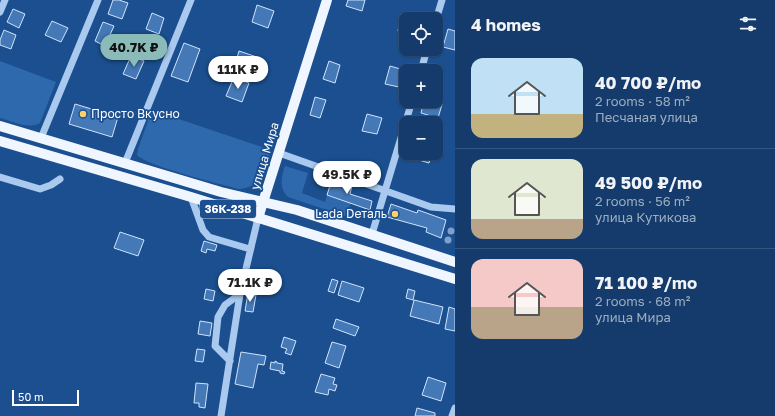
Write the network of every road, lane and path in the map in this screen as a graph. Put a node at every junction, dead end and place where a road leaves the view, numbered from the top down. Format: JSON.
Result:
{"nodes":[{"id":1,"x":5,"y":0,"type":"edge"},
{"id":2,"x":98,"y":0,"type":"edge"},
{"id":3,"x":191,"y":0,"type":"edge"},
{"id":4,"x":327,"y":0,"type":"edge"},
{"id":5,"x":442,"y":0,"type":"edge"},
{"id":6,"x":0,"y":12,"type":"edge"},
{"id":7,"x":438,"y":12,"type":"edge"},
{"id":8,"x":410,"y":108,"type":"edge"},
{"id":9,"x":0,"y":126,"type":"edge"},
{"id":10,"x":41,"y":138,"type":"junction"},
{"id":11,"x":0,"y":141,"type":"edge"},
{"id":12,"x":279,"y":153,"type":"junction"},
{"id":13,"x":125,"y":163,"type":"junction"},
{"id":14,"x":0,"y":177,"type":"edge"},
{"id":15,"x":60,"y":179,"type":"dead end"},
{"id":16,"x":386,"y":190,"type":"junction"},
{"id":17,"x":191,"y":197,"type":"junction"},
{"id":18,"x":264,"y":202,"type":"junction"},
{"id":19,"x":455,"y":209,"type":"edge"},
{"id":20,"x":258,"y":218,"type":"junction"},
{"id":21,"x":372,"y":234,"type":"junction"},
{"id":22,"x":250,"y":249,"type":"junction"},
{"id":23,"x":455,"y":262,"type":"edge"},
{"id":24,"x":455,"y":279,"type":"edge"},
{"id":25,"x":240,"y":294,"type":"junction"},
{"id":26,"x":230,"y":361,"type":"junction"},
{"id":27,"x":455,"y":408,"type":"edge"},
{"id":28,"x":221,"y":416,"type":"edge"},
{"id":29,"x":452,"y":416,"type":"edge"}],
"edges":[{"from":1,"to":6,"type":"street"},
{"from":2,"to":10,"type":"street"},
{"from":3,"to":13,"type":"street"},
{"from":4,"to":12,"type":"main road","name":"улица Мира"},
{"from":5,"to":7,"type":"street"},
{"from":8,"to":16,"type":"street"},
{"from":9,"to":10,"type":"main road"},
{"from":10,"to":13,"type":"main road"},
{"from":11,"to":17,"type":"main road","number":"36К-238"},
{"from":12,"to":16,"type":"street"},
{"from":12,"to":18,"type":"main road","name":"улица Мира"},
{"from":13,"to":18,"type":"main road"},
{"from":14,"to":15,"type":"street"},
{"from":16,"to":19,"type":"street"},
{"from":16,"to":21,"type":"street"},
{"from":17,"to":20,"type":"main road","number":"36К-238"},
{"from":17,"to":22,"type":"street"},
{"from":18,"to":20,"type":"main road","name":"улица Мира"},
{"from":18,"to":21,"type":"main road"},
{"from":20,"to":22,"type":"street","name":"улица Мира"},
{"from":20,"to":24,"type":"main road","number":"36К-238"},
{"from":21,"to":23,"type":"main road"},
{"from":22,"to":25,"type":"street","name":"улица Мира"},
{"from":25,"to":26,"type":"street","name":"улица Мира"},
{"from":25,"to":26,"type":"street"},
{"from":26,"to":28,"type":"street","name":"улица Мира"},
{"from":27,"to":29,"type":"street"}]}
